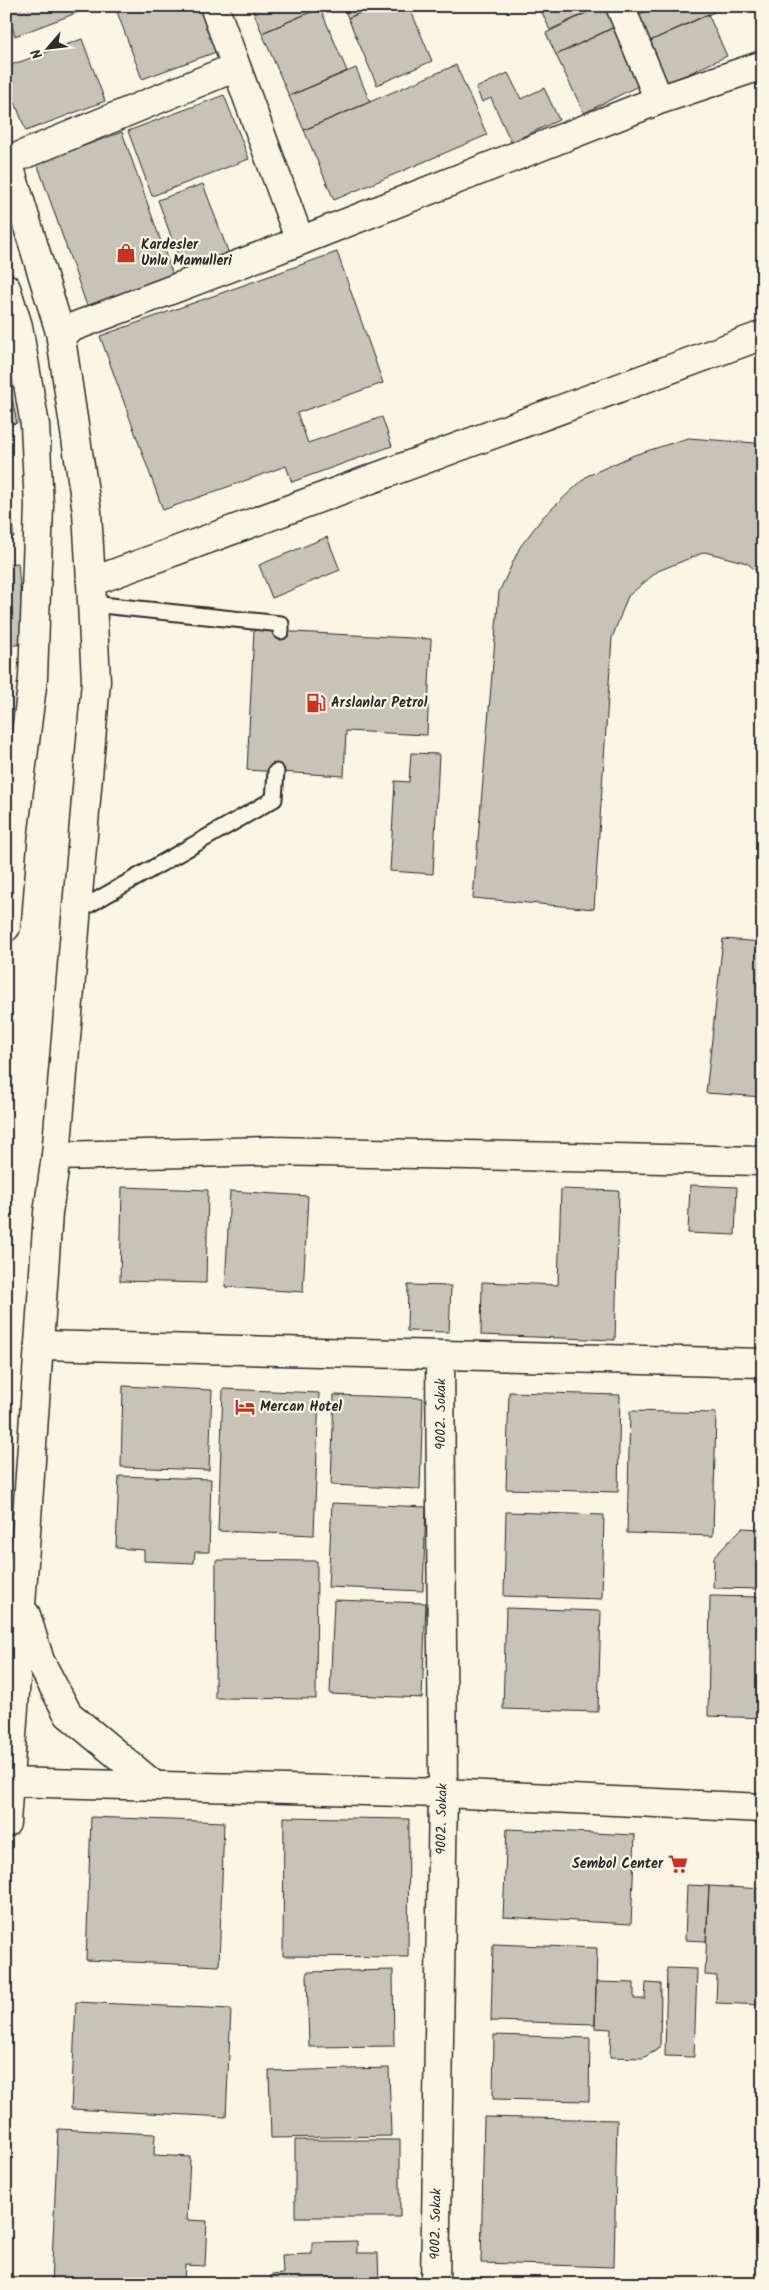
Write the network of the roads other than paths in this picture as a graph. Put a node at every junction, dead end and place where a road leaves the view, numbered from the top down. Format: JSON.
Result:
{"nodes":[{"id":1,"x":214,"y":6,"type":"edge"},
{"id":2,"x":620,"y":6,"type":"edge"},
{"id":3,"x":763,"y":65,"type":"edge"},
{"id":4,"x":236,"y":66,"type":"junction"},
{"id":5,"x":659,"y":100,"type":"junction"},
{"id":6,"x":7,"y":158,"type":"edge"},
{"id":7,"x":300,"y":241,"type":"junction"},
{"id":8,"x":6,"y":288,"type":"edge"},
{"id":9,"x":60,"y":332,"type":"junction"},
{"id":10,"x":763,"y":336,"type":"edge"},
{"id":11,"x":91,"y":594,"type":"junction"},
{"id":12,"x":281,"y":631,"type":"dead end"},
{"id":13,"x":276,"y":772,"type":"dead end"},
{"id":14,"x":76,"y":912,"type":"junction"},
{"id":15,"x":6,"y":927,"type":"edge"},
{"id":16,"x":56,"y":1156,"type":"junction"},
{"id":17,"x":763,"y":1161,"type":"edge"},
{"id":18,"x":39,"y":1345,"type":"junction"},
{"id":19,"x":440,"y":1355,"type":"junction"},
{"id":20,"x":763,"y":1363,"type":"edge"},
{"id":21,"x":21,"y":1599,"type":"junction"},
{"id":22,"x":7,"y":1782,"type":"edge"},
{"id":23,"x":155,"y":1786,"type":"junction"},
{"id":24,"x":443,"y":1793,"type":"junction"},
{"id":25,"x":763,"y":1808,"type":"edge"},
{"id":26,"x":6,"y":1823,"type":"edge"},
{"id":27,"x":435,"y":2284,"type":"edge"}],
"edges":[{"from":1,"to":4,"type":"street"},
{"from":2,"to":5,"type":"street"},
{"from":3,"to":5,"type":"street"},
{"from":4,"to":6,"type":"street"},
{"from":4,"to":7,"type":"street"},
{"from":5,"to":7,"type":"street"},
{"from":6,"to":9,"type":"street"},
{"from":7,"to":9,"type":"street"},
{"from":8,"to":15,"type":"street"},
{"from":9,"to":11,"type":"street"},
{"from":10,"to":11,"type":"street"},
{"from":11,"to":12,"type":"lane"},
{"from":11,"to":14,"type":"street"},
{"from":13,"to":14,"type":"lane"},
{"from":14,"to":16,"type":"street"},
{"from":16,"to":17,"type":"street"},
{"from":16,"to":18,"type":"street"},
{"from":18,"to":19,"type":"street"},
{"from":18,"to":21,"type":"street"},
{"from":19,"to":20,"type":"street"},
{"from":19,"to":24,"type":"street","name":"9002. Sokak"},
{"from":21,"to":22,"type":"street"},
{"from":21,"to":23,"type":"street"},
{"from":22,"to":23,"type":"street"},
{"from":22,"to":26,"type":"street"},
{"from":23,"to":24,"type":"street"},
{"from":24,"to":25,"type":"street"},
{"from":24,"to":27,"type":"street","name":"9002. Sokak"}]}
